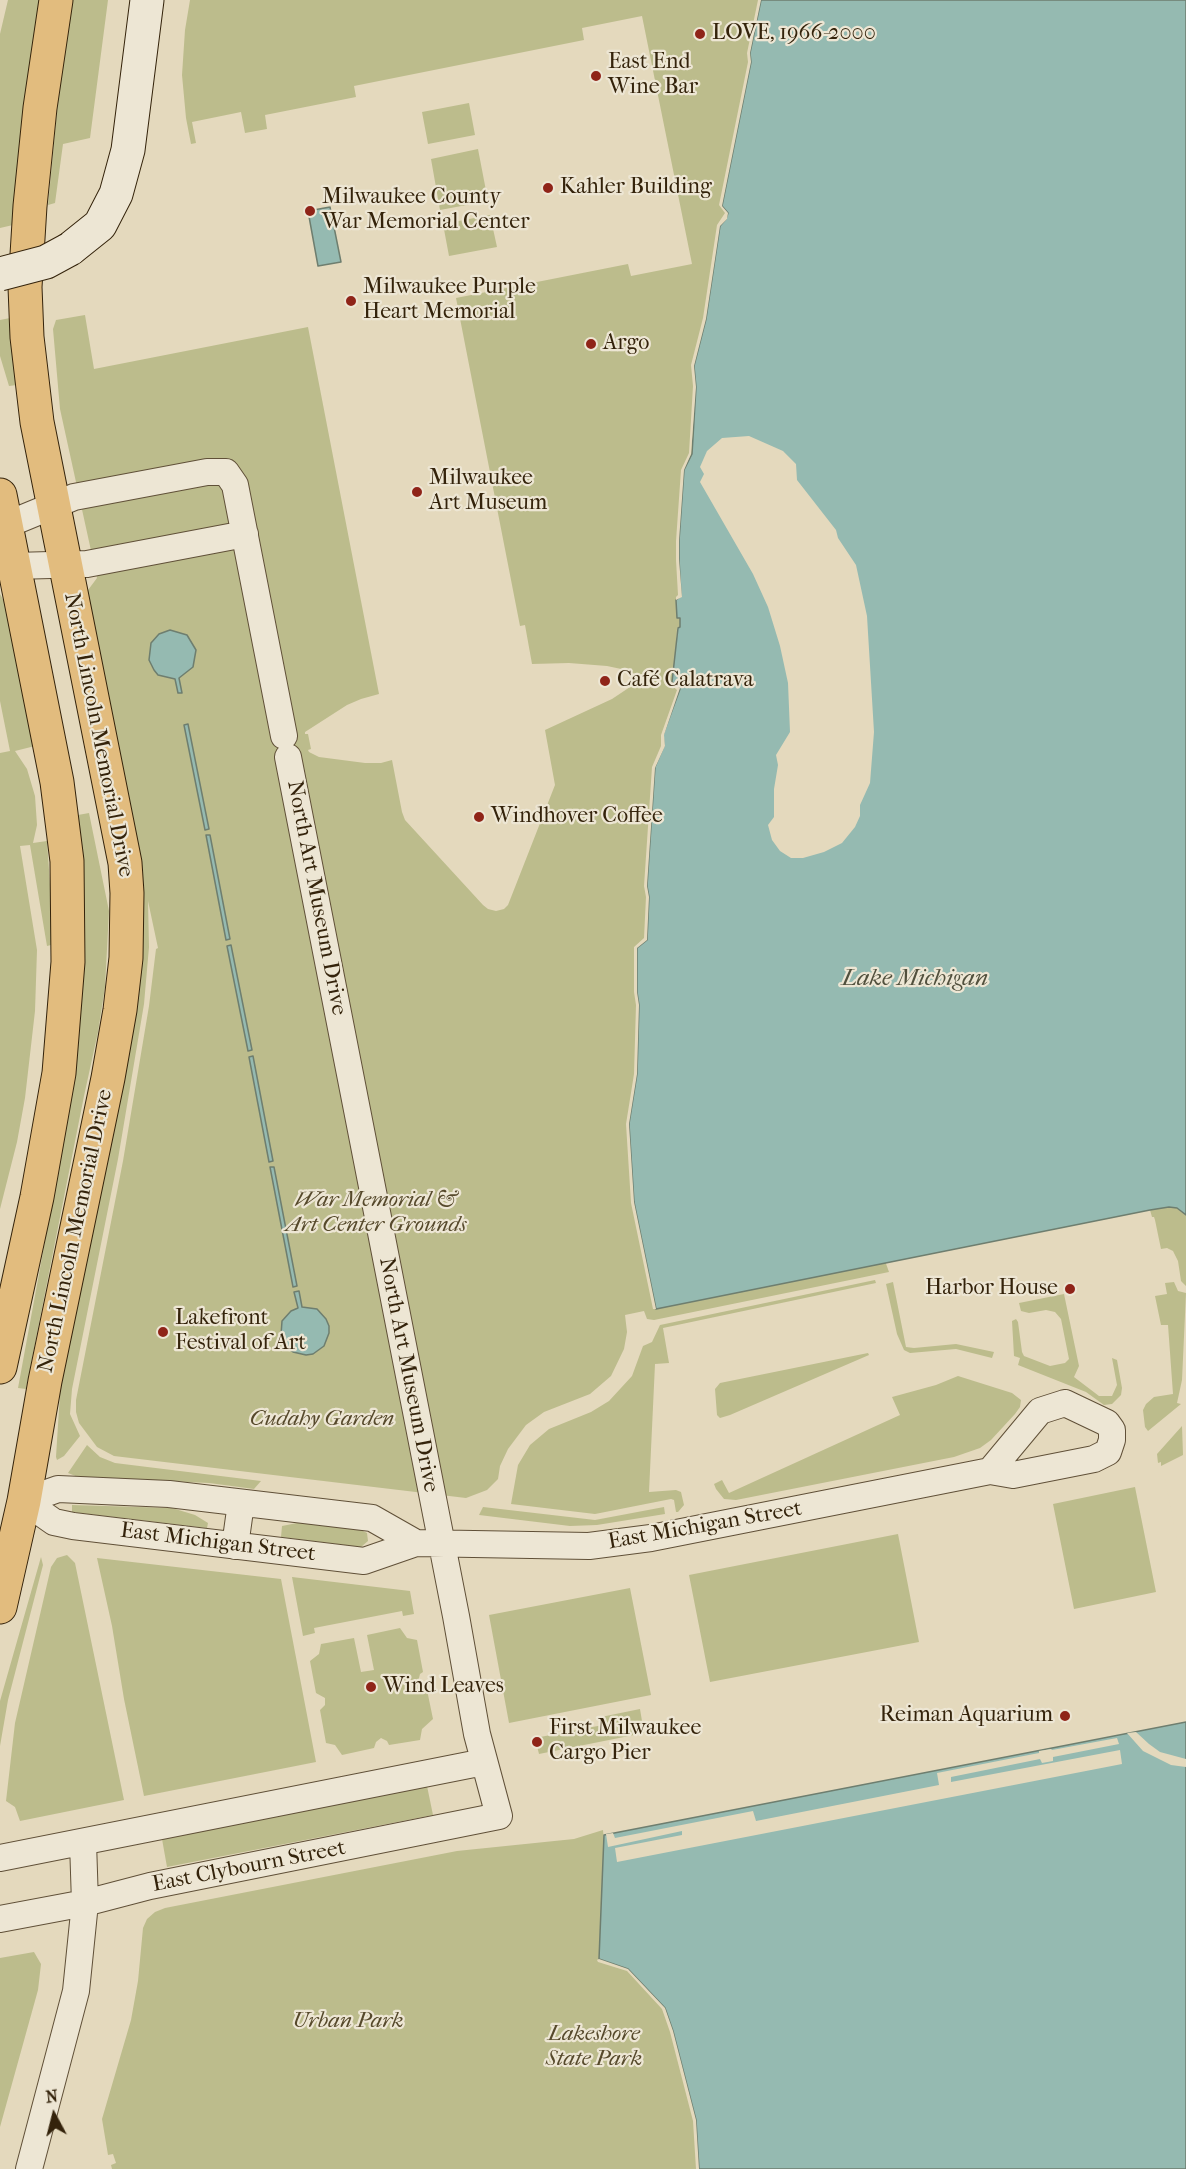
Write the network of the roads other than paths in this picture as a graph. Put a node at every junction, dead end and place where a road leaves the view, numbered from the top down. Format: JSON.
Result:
{"nodes":[{"id":1,"x":56,"y":0,"type":"edge"},
{"id":2,"x":147,"y":0,"type":"edge"},
{"id":3,"x":0,"y":274,"type":"edge"},
{"id":4,"x":54,"y":506,"type":"junction"},
{"id":5,"x":3,"y":510,"type":"edge"},
{"id":6,"x":245,"y":534,"type":"junction"},
{"id":7,"x":66,"y":564,"type":"junction"},
{"id":8,"x":14,"y":566,"type":"junction"},
{"id":9,"x":0,"y":1367,"type":"edge"},
{"id":10,"x":990,"y":1471,"type":"dead end"},
{"id":11,"x":12,"y":1499,"type":"edge"},
{"id":12,"x":241,"y":1503,"type":"junction"},
{"id":13,"x":416,"y":1543,"type":"junction"},
{"id":14,"x":441,"y":1544,"type":"junction"},
{"id":15,"x":235,"y":1545,"type":"junction"},
{"id":16,"x":0,"y":1606,"type":"edge"},
{"id":17,"x":484,"y":1762,"type":"junction"},
{"id":18,"x":499,"y":1816,"type":"joint"},
{"id":19,"x":83,"y":1842,"type":"junction"},
{"id":20,"x":0,"y":1858,"type":"edge"},
{"id":21,"x":85,"y":1903,"type":"junction"},
{"id":22,"x":0,"y":1919,"type":"edge"},
{"id":23,"x":29,"y":2169,"type":"edge"}],
"edges":[{"from":1,"to":4,"type":"main road","name":"North Lincoln Memorial Drive"},
{"from":2,"to":3,"type":"street","bridge":true},
{"from":4,"to":5,"type":"street","name":"North Art Museum Drive"},
{"from":4,"to":6,"type":"street","name":"North Art Museum Drive"},
{"from":4,"to":7,"type":"main road","name":"North Lincoln Memorial Drive"},
{"from":5,"to":8,"type":"main road","name":"North Lincoln Memorial Drive"},
{"from":6,"to":7,"type":"street"},
{"from":6,"to":14,"type":"street","name":"North Art Museum Drive"},
{"from":7,"to":8,"type":"street"},
{"from":7,"to":11,"type":"main road","name":"North Lincoln Memorial Drive"},
{"from":8,"to":9,"type":"main road","name":"North Lincoln Memorial Drive"},
{"from":10,"to":14,"type":"street","name":"East Michigan Street"},
{"from":11,"to":12,"type":"street","name":"East Michigan Street"},
{"from":11,"to":15,"type":"street","name":"East Michigan Street"},
{"from":11,"to":16,"type":"main road","name":"North Lincoln Memorial Drive"},
{"from":12,"to":13,"type":"street","name":"East Michigan Street"},
{"from":12,"to":15,"type":"street"},
{"from":13,"to":14,"type":"street","name":"East Michigan Street"},
{"from":13,"to":15,"type":"street","name":"East Michigan Street"},
{"from":14,"to":17,"type":"street","name":"North Art Museum Drive"},
{"from":17,"to":18,"type":"street","name":"North Art Museum Drive"},
{"from":17,"to":19,"type":"street"},
{"from":18,"to":21,"type":"street","name":"East Clybourn Street"},
{"from":19,"to":20,"type":"street"},
{"from":19,"to":21,"type":"street"},
{"from":21,"to":22,"type":"street","name":"East Clybourn Street"},
{"from":21,"to":23,"type":"street"}]}
